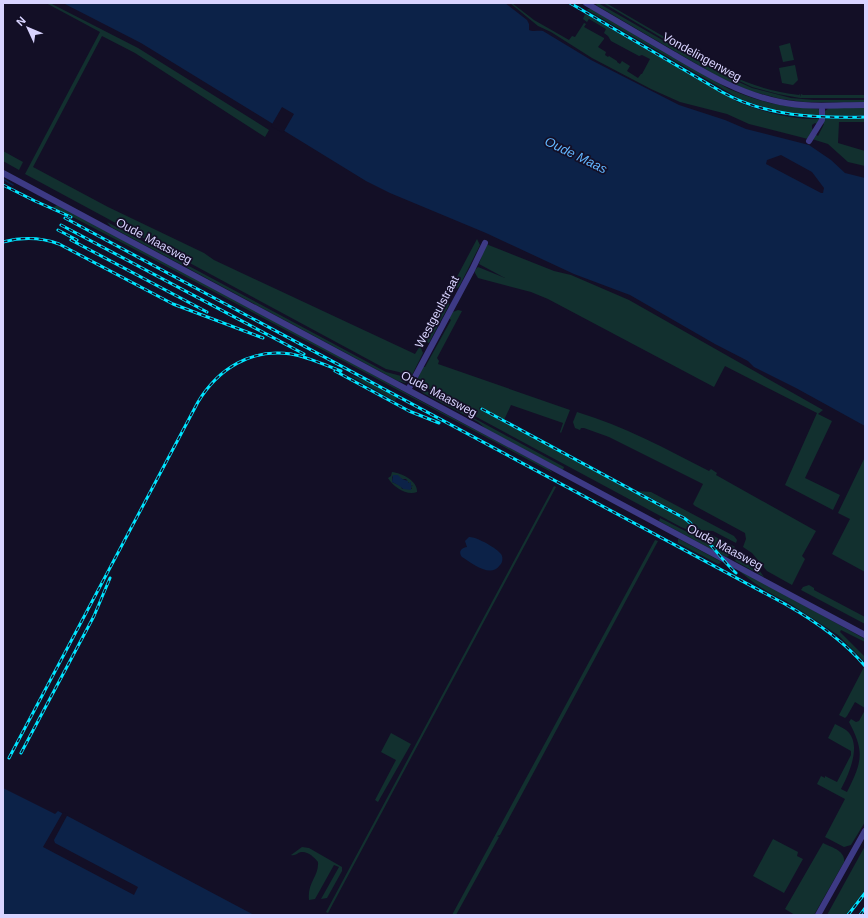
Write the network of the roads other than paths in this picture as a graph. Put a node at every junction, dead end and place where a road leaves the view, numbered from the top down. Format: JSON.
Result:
{"nodes":[{"id":1,"x":586,"y":3,"type":"edge"},
{"id":2,"x":865,"y":105,"type":"edge"},
{"id":3,"x":822,"y":106,"type":"junction"},
{"id":4,"x":809,"y":141,"type":"dead end"},
{"id":5,"x":3,"y":173,"type":"edge"},
{"id":6,"x":485,"y":243,"type":"dead end"},
{"id":7,"x":408,"y":390,"type":"junction"},
{"id":8,"x":865,"y":635,"type":"edge"},
{"id":9,"x":865,"y":831,"type":"edge"},
{"id":10,"x":818,"y":915,"type":"edge"}],
"edges":[{"from":1,"to":3,"type":"street","name":"Vondelingenweg"},
{"from":2,"to":3,"type":"street","name":"Vondelingenweg"},
{"from":3,"to":4,"type":"street"},
{"from":5,"to":7,"type":"street","name":"Oude Maasweg"},
{"from":6,"to":7,"type":"street","name":"Westgeulstraat"},
{"from":7,"to":8,"type":"street","name":"Oude Maasweg"},
{"from":9,"to":10,"type":"street"}]}
